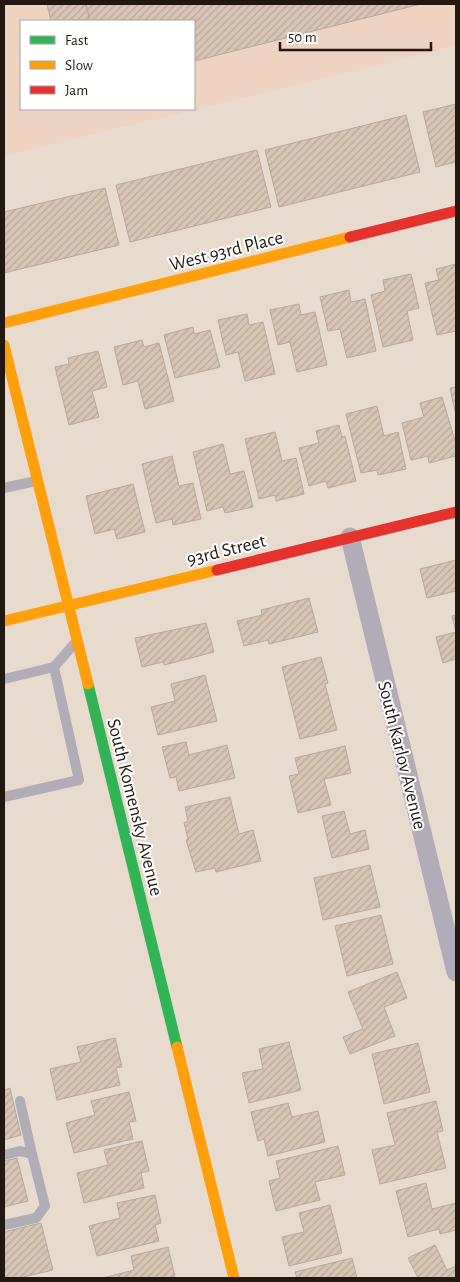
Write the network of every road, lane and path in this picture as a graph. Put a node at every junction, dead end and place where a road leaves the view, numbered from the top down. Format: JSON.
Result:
{"nodes":[{"id":1,"x":456,"y":211,"type":"edge"},
{"id":2,"x":4,"y":323,"type":"edge"},
{"id":3,"x":4,"y":344,"type":"edge"},
{"id":4,"x":37,"y":480,"type":"junction"},
{"id":5,"x":4,"y":488,"type":"edge"},
{"id":6,"x":456,"y":512,"type":"edge"},
{"id":7,"x":350,"y":538,"type":"junction"},
{"id":8,"x":68,"y":606,"type":"junction"},
{"id":9,"x":4,"y":621,"type":"edge"},
{"id":10,"x":77,"y":641,"type":"junction"},
{"id":11,"x":54,"y":667,"type":"junction"},
{"id":12,"x":4,"y":679,"type":"edge"},
{"id":13,"x":4,"y":797,"type":"edge"},
{"id":14,"x":456,"y":972,"type":"edge"},
{"id":15,"x":20,"y":1101,"type":"dead end"},
{"id":16,"x":32,"y":1154,"type":"junction"},
{"id":17,"x":4,"y":1155,"type":"edge"},
{"id":18,"x":4,"y":1224,"type":"edge"},
{"id":19,"x":234,"y":1278,"type":"edge"}],
"edges":[{"from":1,"to":2,"type":"street","name":"West 93rd Place"},
{"from":3,"to":4,"type":"street","name":"South Komensky Avenue"},
{"from":4,"to":5,"type":"lane"},
{"from":4,"to":8,"type":"street","name":"South Komensky Avenue"},
{"from":6,"to":7,"type":"street","name":"93rd Street"},
{"from":7,"to":8,"type":"street","name":"93rd Street"},
{"from":7,"to":14,"type":"street","name":"South Karlov Avenue"},
{"from":8,"to":9,"type":"street","name":"93rd Street"},
{"from":8,"to":10,"type":"street","name":"South Komensky Avenue"},
{"from":10,"to":11,"type":"lane"},
{"from":10,"to":19,"type":"street","name":"South Komensky Avenue"},
{"from":11,"to":12,"type":"lane"},
{"from":11,"to":13,"type":"lane"},
{"from":15,"to":16,"type":"lane"},
{"from":16,"to":17,"type":"lane"},
{"from":16,"to":18,"type":"lane"}]}
